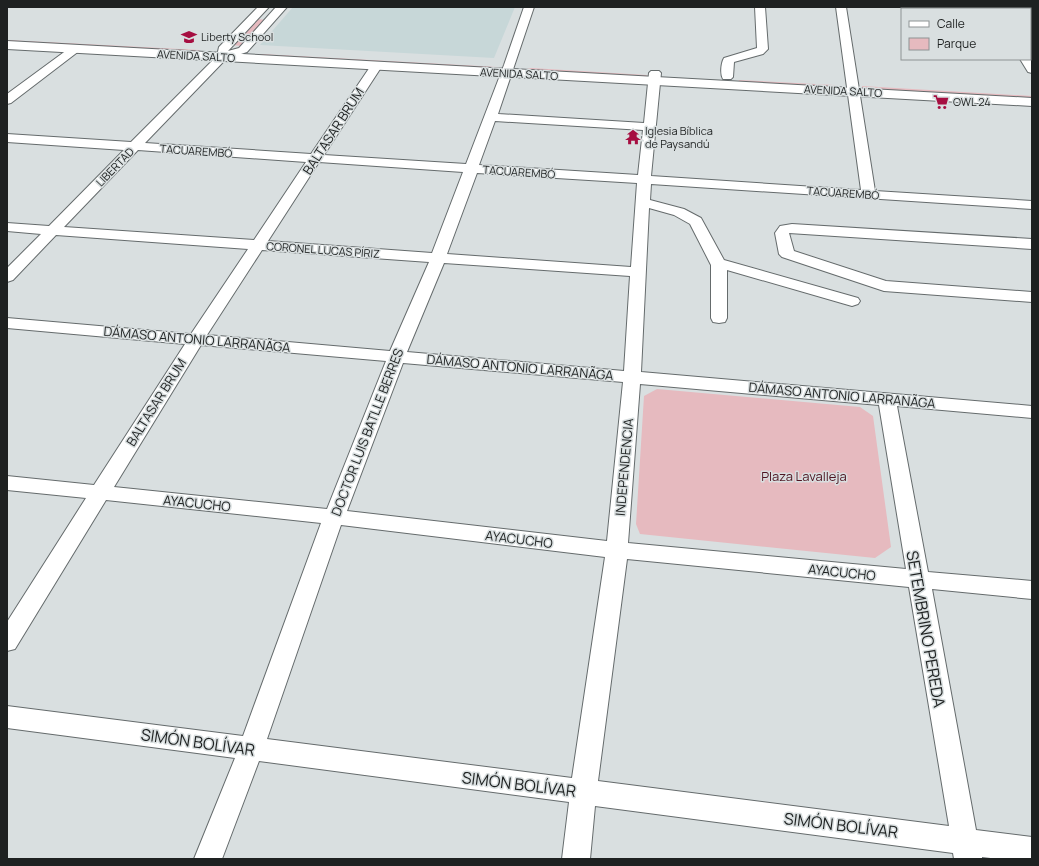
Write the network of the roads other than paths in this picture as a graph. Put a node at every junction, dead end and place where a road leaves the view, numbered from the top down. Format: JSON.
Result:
{"nodes":[{"id":1,"x":264,"y":7,"type":"edge"},
{"id":2,"x":282,"y":7,"type":"edge"},
{"id":3,"x":529,"y":7,"type":"edge"},
{"id":4,"x":760,"y":7,"type":"edge"},
{"id":5,"x":841,"y":7,"type":"edge"},
{"id":6,"x":7,"y":38,"type":"edge"},
{"id":7,"x":7,"y":45,"type":"edge"},
{"id":8,"x":75,"y":49,"type":"junction"},
{"id":9,"x":243,"y":50,"type":"junction"},
{"id":10,"x":223,"y":53,"type":"junction"},
{"id":11,"x":1027,"y":60,"type":"edge"},
{"id":12,"x":376,"y":66,"type":"junction"},
{"id":13,"x":508,"y":69,"type":"junction"},
{"id":14,"x":1032,"y":70,"type":"edge"},
{"id":15,"x":654,"y":77,"type":"junction"},
{"id":16,"x":724,"y":79,"type":"junction"},
{"id":17,"x":853,"y":88,"type":"junction"},
{"id":18,"x":1032,"y":94,"type":"edge"},
{"id":19,"x":7,"y":100,"type":"edge"},
{"id":20,"x":1032,"y":102,"type":"edge"},
{"id":21,"x":491,"y":117,"type":"junction"},
{"id":22,"x":649,"y":127,"type":"junction"},
{"id":23,"x":7,"y":138,"type":"edge"},
{"id":24,"x":135,"y":147,"type":"junction"},
{"id":25,"x":314,"y":158,"type":"junction"},
{"id":26,"x":471,"y":168,"type":"junction"},
{"id":27,"x":644,"y":181,"type":"junction"},
{"id":28,"x":869,"y":194,"type":"junction"},
{"id":29,"x":643,"y":202,"type":"junction"},
{"id":30,"x":1032,"y":205,"type":"edge"},
{"id":31,"x":7,"y":227,"type":"edge"},
{"id":32,"x":53,"y":230,"type":"junction"},
{"id":33,"x":1032,"y":244,"type":"edge"},
{"id":34,"x":259,"y":245,"type":"junction"},
{"id":35,"x":438,"y":258,"type":"junction"},
{"id":36,"x":718,"y":263,"type":"junction"},
{"id":37,"x":639,"y":272,"type":"junction"},
{"id":38,"x":7,"y":277,"type":"edge"},
{"id":39,"x":1032,"y":297,"type":"edge"},
{"id":40,"x":852,"y":301,"type":"dead end"},
{"id":41,"x":719,"y":318,"type":"dead end"},
{"id":42,"x":7,"y":323,"type":"edge"},
{"id":43,"x":196,"y":339,"type":"junction"},
{"id":44,"x":396,"y":357,"type":"junction"},
{"id":45,"x":632,"y":377,"type":"junction"},
{"id":46,"x":886,"y":398,"type":"junction"},
{"id":47,"x":1032,"y":412,"type":"edge"},
{"id":48,"x":7,"y":483,"type":"edge"},
{"id":49,"x":98,"y":493,"type":"junction"},
{"id":50,"x":334,"y":517,"type":"junction"},
{"id":51,"x":617,"y":550,"type":"junction"},
{"id":52,"x":917,"y":580,"type":"junction"},
{"id":53,"x":1032,"y":590,"type":"edge"},
{"id":54,"x":7,"y":642,"type":"edge"},
{"id":55,"x":7,"y":716,"type":"edge"},
{"id":56,"x":251,"y":749,"type":"junction"},
{"id":57,"x":583,"y":792,"type":"junction"},
{"id":58,"x":966,"y":850,"type":"edge"},
{"id":59,"x":1032,"y":850,"type":"edge"},
{"id":60,"x":208,"y":859,"type":"edge"},
{"id":61,"x":576,"y":859,"type":"edge"}],
"edges":[{"from":1,"to":10,"type":"street","name":"LIBERTAD"},
{"from":2,"to":9,"type":"street"},
{"from":3,"to":13,"type":"street","name":"DOCTOR LUIS BATLLE BERRES"},
{"from":4,"to":16,"type":"street"},
{"from":5,"to":17,"type":"street"},
{"from":6,"to":10,"type":"street","name":"AVENIDA SALTO"},
{"from":7,"to":8,"type":"street","name":"AVENIDA SALTO"},
{"from":8,"to":10,"type":"street","name":"AVENIDA SALTO"},
{"from":8,"to":19,"type":"street"},
{"from":9,"to":10,"type":"street","name":"AVENIDA SALTO"},
{"from":9,"to":13,"type":"street","name":"AVENIDA SALTO"},
{"from":10,"to":12,"type":"street","name":"AVENIDA SALTO"},
{"from":10,"to":24,"type":"street","name":"LIBERTAD"},
{"from":11,"to":14,"type":"street"},
{"from":12,"to":13,"type":"street","name":"AVENIDA SALTO"},
{"from":12,"to":25,"type":"street","name":"BALTASAR BRUM"},
{"from":13,"to":15,"type":"street","name":"AVENIDA SALTO"},
{"from":13,"to":21,"type":"street","name":"DOCTOR LUIS BATLLE BERRES"},
{"from":15,"to":16,"type":"street","name":"AVENIDA SALTO"},
{"from":15,"to":22,"type":"street","name":"INDEPENDENCIA"},
{"from":16,"to":17,"type":"street","name":"AVENIDA SALTO"},
{"from":17,"to":18,"type":"street","name":"AVENIDA SALTO"},
{"from":17,"to":20,"type":"street","name":"AVENIDA SALTO"},
{"from":17,"to":28,"type":"street"},
{"from":21,"to":22,"type":"street"},
{"from":21,"to":26,"type":"street","name":"DOCTOR LUIS BATLLE BERRES"},
{"from":22,"to":27,"type":"street","name":"INDEPENDENCIA"},
{"from":23,"to":24,"type":"street","name":"TACUAREMBÓ"},
{"from":24,"to":25,"type":"street","name":"TACUAREMBÓ"},
{"from":24,"to":32,"type":"street","name":"LIBERTAD"},
{"from":25,"to":26,"type":"street","name":"TACUAREMBÓ"},
{"from":25,"to":34,"type":"street","name":"BALTASAR BRUM"},
{"from":26,"to":27,"type":"street","name":"TACUAREMBÓ"},
{"from":26,"to":35,"type":"street","name":"DOCTOR LUIS BATLLE BERRES"},
{"from":27,"to":28,"type":"street","name":"TACUAREMBÓ"},
{"from":27,"to":29,"type":"street","name":"INDEPENDENCIA"},
{"from":28,"to":30,"type":"street","name":"TACUAREMBÓ"},
{"from":29,"to":36,"type":"street"},
{"from":29,"to":37,"type":"street","name":"INDEPENDENCIA"},
{"from":31,"to":32,"type":"street","name":"CORONEL LUCAS PÍRIZ"},
{"from":32,"to":34,"type":"street","name":"CORONEL LUCAS PÍRIZ"},
{"from":32,"to":38,"type":"street","name":"LIBERTAD"},
{"from":33,"to":39,"type":"street"},
{"from":34,"to":35,"type":"street","name":"CORONEL LUCAS PÍRIZ"},
{"from":34,"to":43,"type":"street","name":"BALTASAR BRUM"},
{"from":35,"to":37,"type":"street","name":"CORONEL LUCAS PÍRIZ"},
{"from":35,"to":44,"type":"street","name":"DOCTOR LUIS BATLLE BERRES"},
{"from":36,"to":40,"type":"street"},
{"from":36,"to":41,"type":"street"},
{"from":37,"to":45,"type":"street","name":"INDEPENDENCIA"},
{"from":42,"to":43,"type":"street","name":"DÁMASO ANTONIO LARRANÃGA"},
{"from":43,"to":44,"type":"street","name":"DÁMASO ANTONIO LARRANÃGA"},
{"from":43,"to":49,"type":"street","name":"BALTASAR BRUM"},
{"from":44,"to":45,"type":"street","name":"DÁMASO ANTONIO LARRANÃGA"},
{"from":44,"to":50,"type":"street","name":"DOCTOR LUIS BATLLE BERRES"},
{"from":45,"to":46,"type":"street","name":"DÁMASO ANTONIO LARRANÃGA"},
{"from":45,"to":51,"type":"street","name":"INDEPENDENCIA"},
{"from":46,"to":47,"type":"street","name":"DÁMASO ANTONIO LARRANÃGA"},
{"from":46,"to":52,"type":"street","name":"SETEMBRINO PEREDA"},
{"from":48,"to":49,"type":"street","name":"AYACUCHO"},
{"from":49,"to":50,"type":"street","name":"AYACUCHO"},
{"from":49,"to":54,"type":"street","name":"BALTASAR BRUM"},
{"from":50,"to":51,"type":"street","name":"AYACUCHO"},
{"from":50,"to":56,"type":"street","name":"DOCTOR LUIS BATLLE BERRES"},
{"from":51,"to":52,"type":"street","name":"AYACUCHO"},
{"from":51,"to":57,"type":"street","name":"INDEPENDENCIA"},
{"from":52,"to":53,"type":"street","name":"AYACUCHO"},
{"from":52,"to":58,"type":"street","name":"SETEMBRINO PEREDA"},
{"from":55,"to":56,"type":"street","name":"SIMÓN BOLÍVAR"},
{"from":56,"to":57,"type":"street","name":"SIMÓN BOLÍVAR"},
{"from":56,"to":60,"type":"street","name":"DOCTOR LUIS BATLLE BERRES"},
{"from":57,"to":58,"type":"street","name":"SIMÓN BOLÍVAR"},
{"from":57,"to":61,"type":"street","name":"INDEPENDENCIA"},
{"from":58,"to":59,"type":"street","name":"SIMÓN BOLÍVAR"}]}
